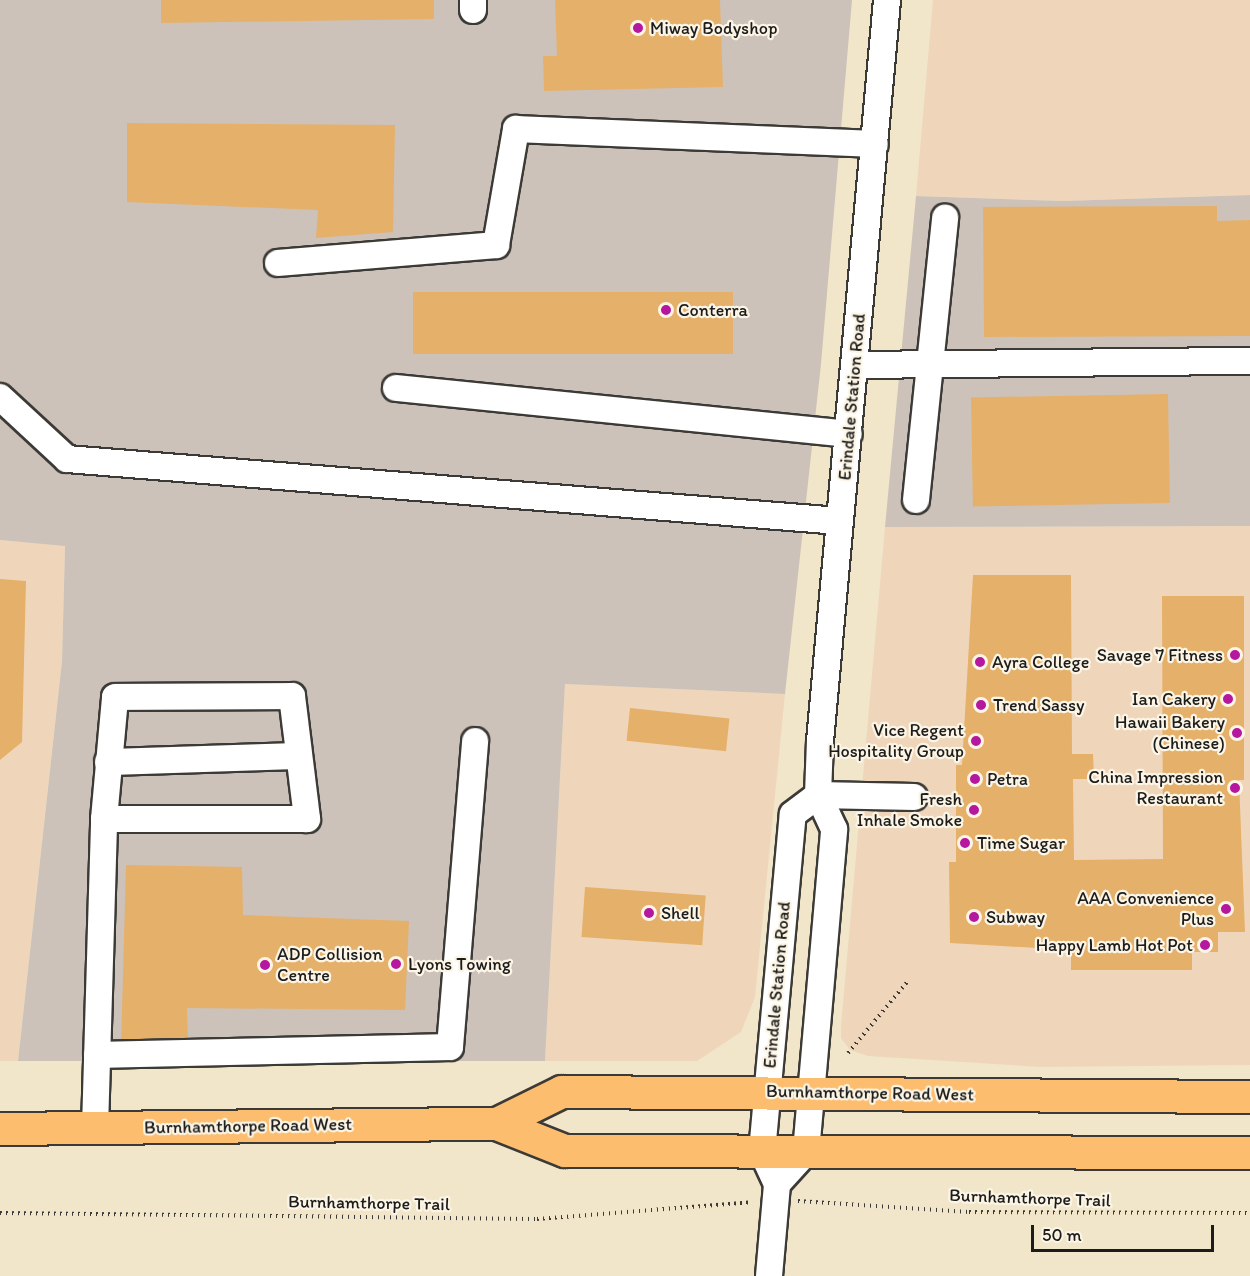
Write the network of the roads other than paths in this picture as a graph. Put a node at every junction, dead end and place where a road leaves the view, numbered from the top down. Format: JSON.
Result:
{"nodes":[{"id":1,"x":887,"y":0,"type":"edge"},
{"id":2,"x":875,"y":144,"type":"junction"},
{"id":3,"x":945,"y":217,"type":"dead end"},
{"id":4,"x":278,"y":263,"type":"dead end"},
{"id":5,"x":1250,"y":361,"type":"edge"},
{"id":6,"x":855,"y":364,"type":"junction"},
{"id":7,"x":930,"y":366,"type":"junction"},
{"id":8,"x":396,"y":388,"type":"dead end"},
{"id":9,"x":0,"y":398,"type":"edge"},
{"id":10,"x":849,"y":434,"type":"junction"},
{"id":11,"x":916,"y":500,"type":"dead end"},
{"id":12,"x":840,"y":520,"type":"junction"},
{"id":13,"x":475,"y":741,"type":"dead end"},
{"id":14,"x":299,"y":756,"type":"junction"},
{"id":15,"x":108,"y":762,"type":"junction"},
{"id":16,"x":818,"y":795,"type":"junction"},
{"id":17,"x":914,"y":797,"type":"dead end"},
{"id":18,"x":104,"y":819,"type":"junction"},
{"id":19,"x":97,"y":1055,"type":"junction"},
{"id":20,"x":767,"y":1092,"type":"junction"},
{"id":21,"x":811,"y":1092,"type":"junction"},
{"id":22,"x":1250,"y":1096,"type":"edge"},
{"id":23,"x":497,"y":1124,"type":"junction"},
{"id":24,"x":95,"y":1128,"type":"junction"},
{"id":25,"x":0,"y":1129,"type":"edge"},
{"id":26,"x":1248,"y":1151,"type":"edge"},
{"id":27,"x":762,"y":1152,"type":"junction"},
{"id":28,"x":806,"y":1152,"type":"junction"},
{"id":29,"x":777,"y":1184,"type":"junction"},
{"id":30,"x":769,"y":1276,"type":"edge"}],
"edges":[{"from":1,"to":2,"type":"street","name":"Erindale Station Road"},
{"from":2,"to":4,"type":"street"},
{"from":2,"to":6,"type":"street","name":"Erindale Station Road"},
{"from":3,"to":7,"type":"street"},
{"from":5,"to":7,"type":"street"},
{"from":6,"to":7,"type":"street"},
{"from":6,"to":10,"type":"street","name":"Erindale Station Road"},
{"from":7,"to":11,"type":"street"},
{"from":8,"to":10,"type":"street"},
{"from":9,"to":12,"type":"street"},
{"from":10,"to":12,"type":"street","name":"Erindale Station Road"},
{"from":12,"to":16,"type":"street","name":"Erindale Station Road"},
{"from":13,"to":19,"type":"street"},
{"from":14,"to":15,"type":"street"},
{"from":14,"to":15,"type":"street"},
{"from":14,"to":18,"type":"street"},
{"from":15,"to":18,"type":"street"},
{"from":16,"to":17,"type":"street"},
{"from":16,"to":20,"type":"street","name":"Erindale Station Road"},
{"from":16,"to":21,"type":"street","name":"Erindale Station Road"},
{"from":18,"to":19,"type":"street"},
{"from":19,"to":24,"type":"street"},
{"from":20,"to":21,"type":"main road","name":"Burnhamthorpe Road West"},
{"from":20,"to":23,"type":"main road","name":"Burnhamthorpe Road West"},
{"from":20,"to":27,"type":"street","name":"Erindale Station Road"},
{"from":21,"to":22,"type":"main road","name":"Burnhamthorpe Road West"},
{"from":21,"to":28,"type":"street","name":"Erindale Station Road"},
{"from":23,"to":24,"type":"main road","name":"Burnhamthorpe Road West"},
{"from":23,"to":27,"type":"main road","name":"Burnhamthorpe Road West"},
{"from":24,"to":25,"type":"main road","name":"Burnhamthorpe Road West"},
{"from":26,"to":28,"type":"main road","name":"Burnhamthorpe Road West"},
{"from":27,"to":28,"type":"main road","name":"Burnhamthorpe Road West"},
{"from":27,"to":29,"type":"street","name":"Erindale Station Road"},
{"from":28,"to":29,"type":"street"},
{"from":29,"to":30,"type":"street"}]}
